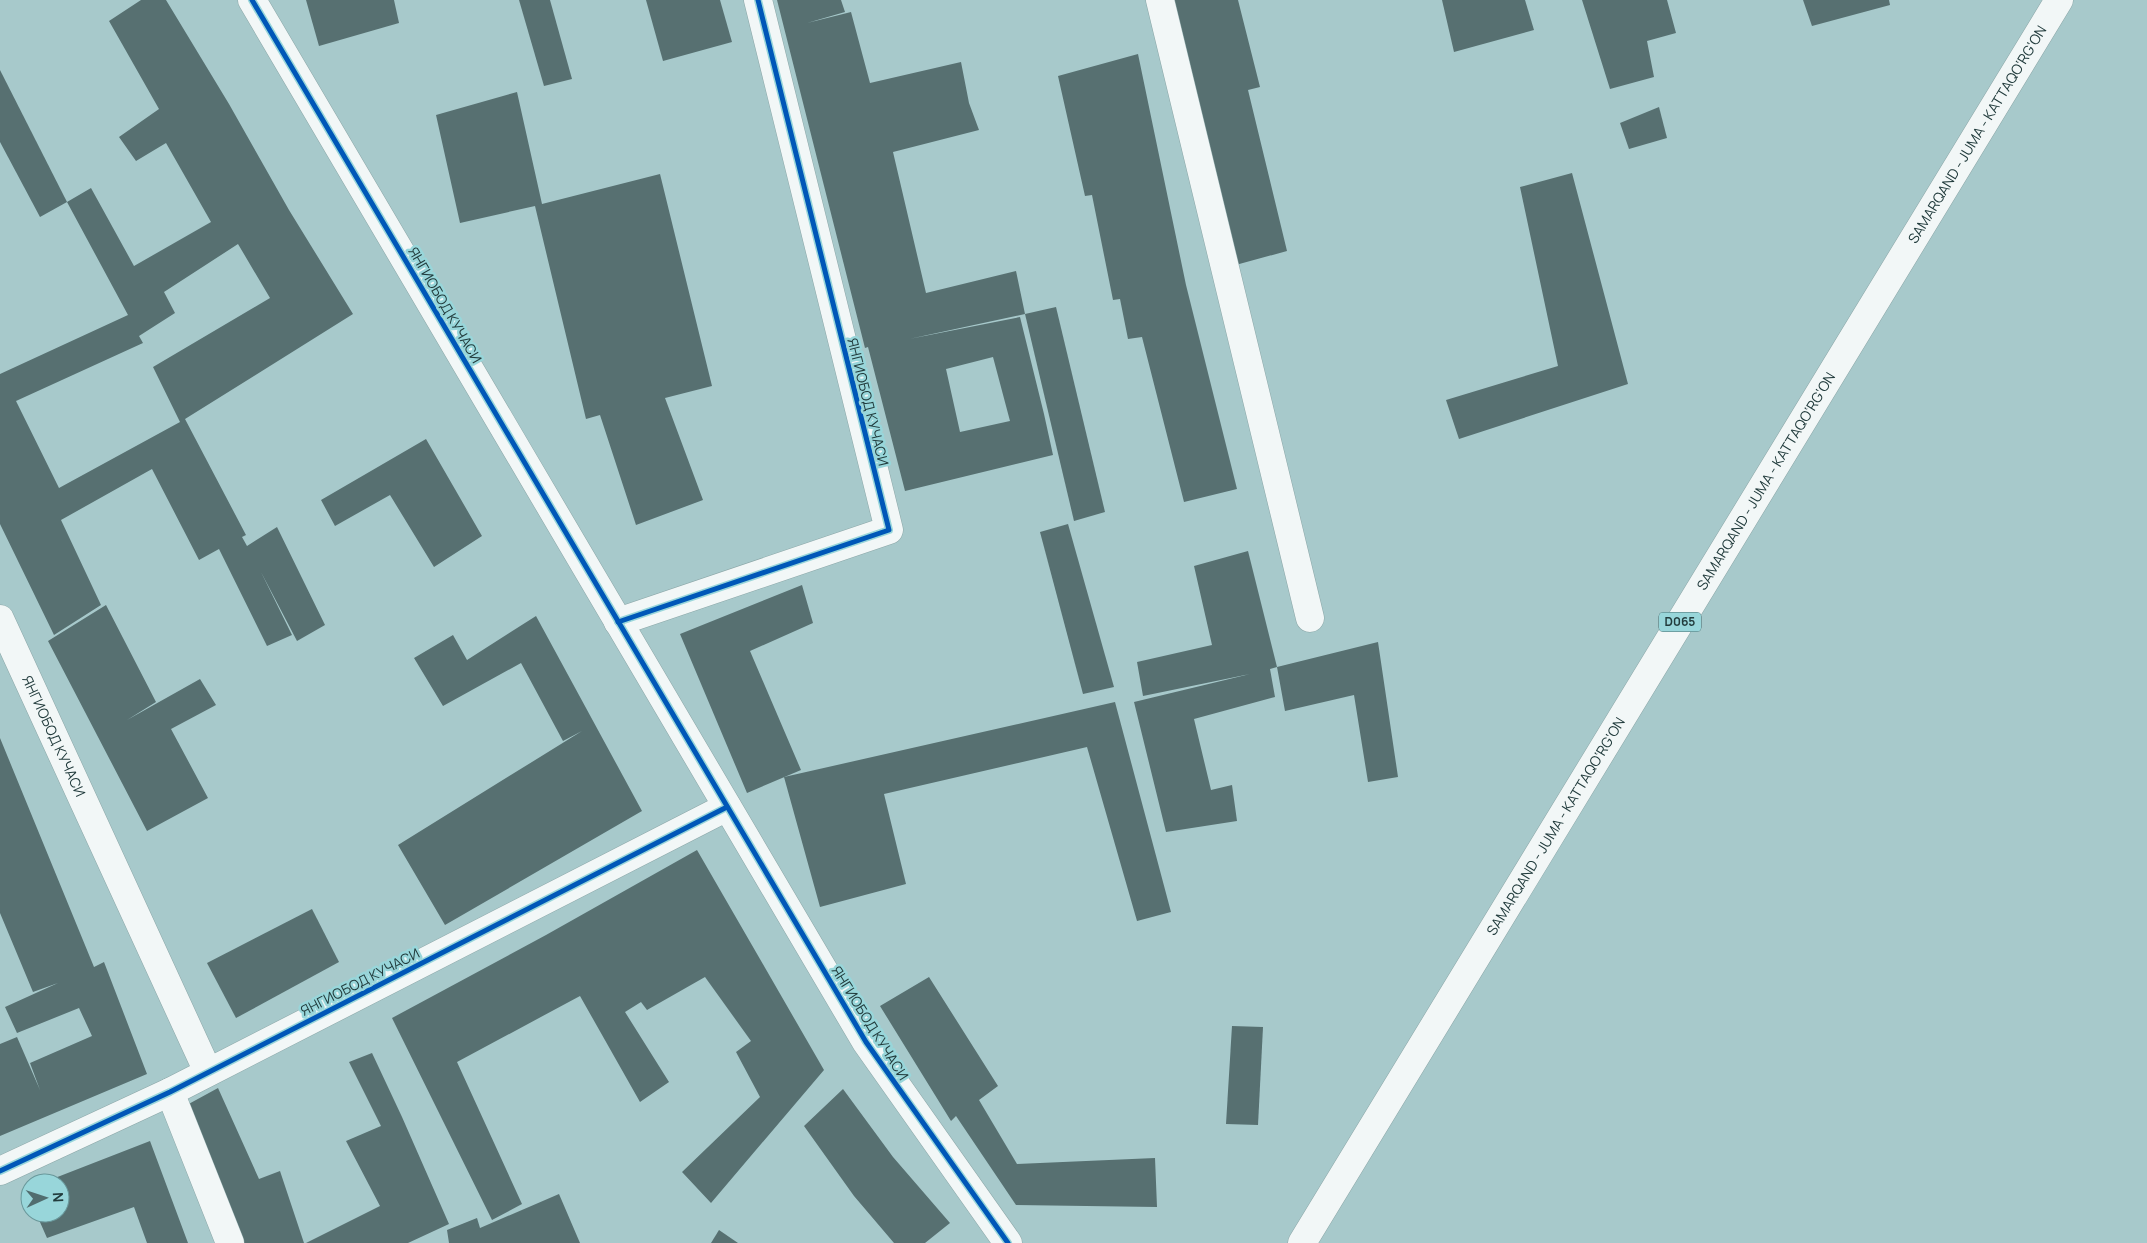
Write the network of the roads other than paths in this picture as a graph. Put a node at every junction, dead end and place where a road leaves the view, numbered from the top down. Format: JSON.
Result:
{"nodes":[{"id":1,"x":252,"y":0,"type":"edge"},
{"id":2,"x":758,"y":0,"type":"edge"},
{"id":3,"x":1160,"y":0,"type":"edge"},
{"id":4,"x":2059,"y":0,"type":"edge"},
{"id":5,"x":1310,"y":618,"type":"dead end"},
{"id":6,"x":0,"y":619,"type":"edge"},
{"id":7,"x":618,"y":622,"type":"junction"},
{"id":8,"x":727,"y":807,"type":"junction"},
{"id":9,"x":208,"y":1072,"type":"junction"},
{"id":10,"x":170,"y":1092,"type":"junction"},
{"id":11,"x":0,"y":1171,"type":"edge"},
{"id":12,"x":230,"y":1243,"type":"edge"},
{"id":13,"x":1008,"y":1243,"type":"edge"},
{"id":14,"x":1302,"y":1243,"type":"edge"}],
"edges":[{"from":1,"to":7,"type":"street","name":"ЯНГИОБОД КУЧАСИ"},
{"from":2,"to":7,"type":"street","name":"ЯНГИОБОД КУЧАСИ"},
{"from":3,"to":5,"type":"street"},
{"from":4,"to":14,"type":"street","name":"SAMARQAND - JUMA - KATTAQO‘RG‘ON","number":"D065"},
{"from":6,"to":9,"type":"street","name":"ЯНГИОБОД КУЧАСИ"},
{"from":7,"to":8,"type":"street","name":"ЯНГИОБОД КУЧАСИ"},
{"from":8,"to":9,"type":"street","name":"ЯНГИОБОД КУЧАСИ"},
{"from":8,"to":13,"type":"street","name":"ЯНГИОБОД КУЧАСИ"},
{"from":9,"to":10,"type":"street","name":"ЯНГИОБОД КУЧАСИ"},
{"from":10,"to":11,"type":"street","name":"ЯНГИОБОД КУЧАСИ"},
{"from":10,"to":12,"type":"street"}]}
